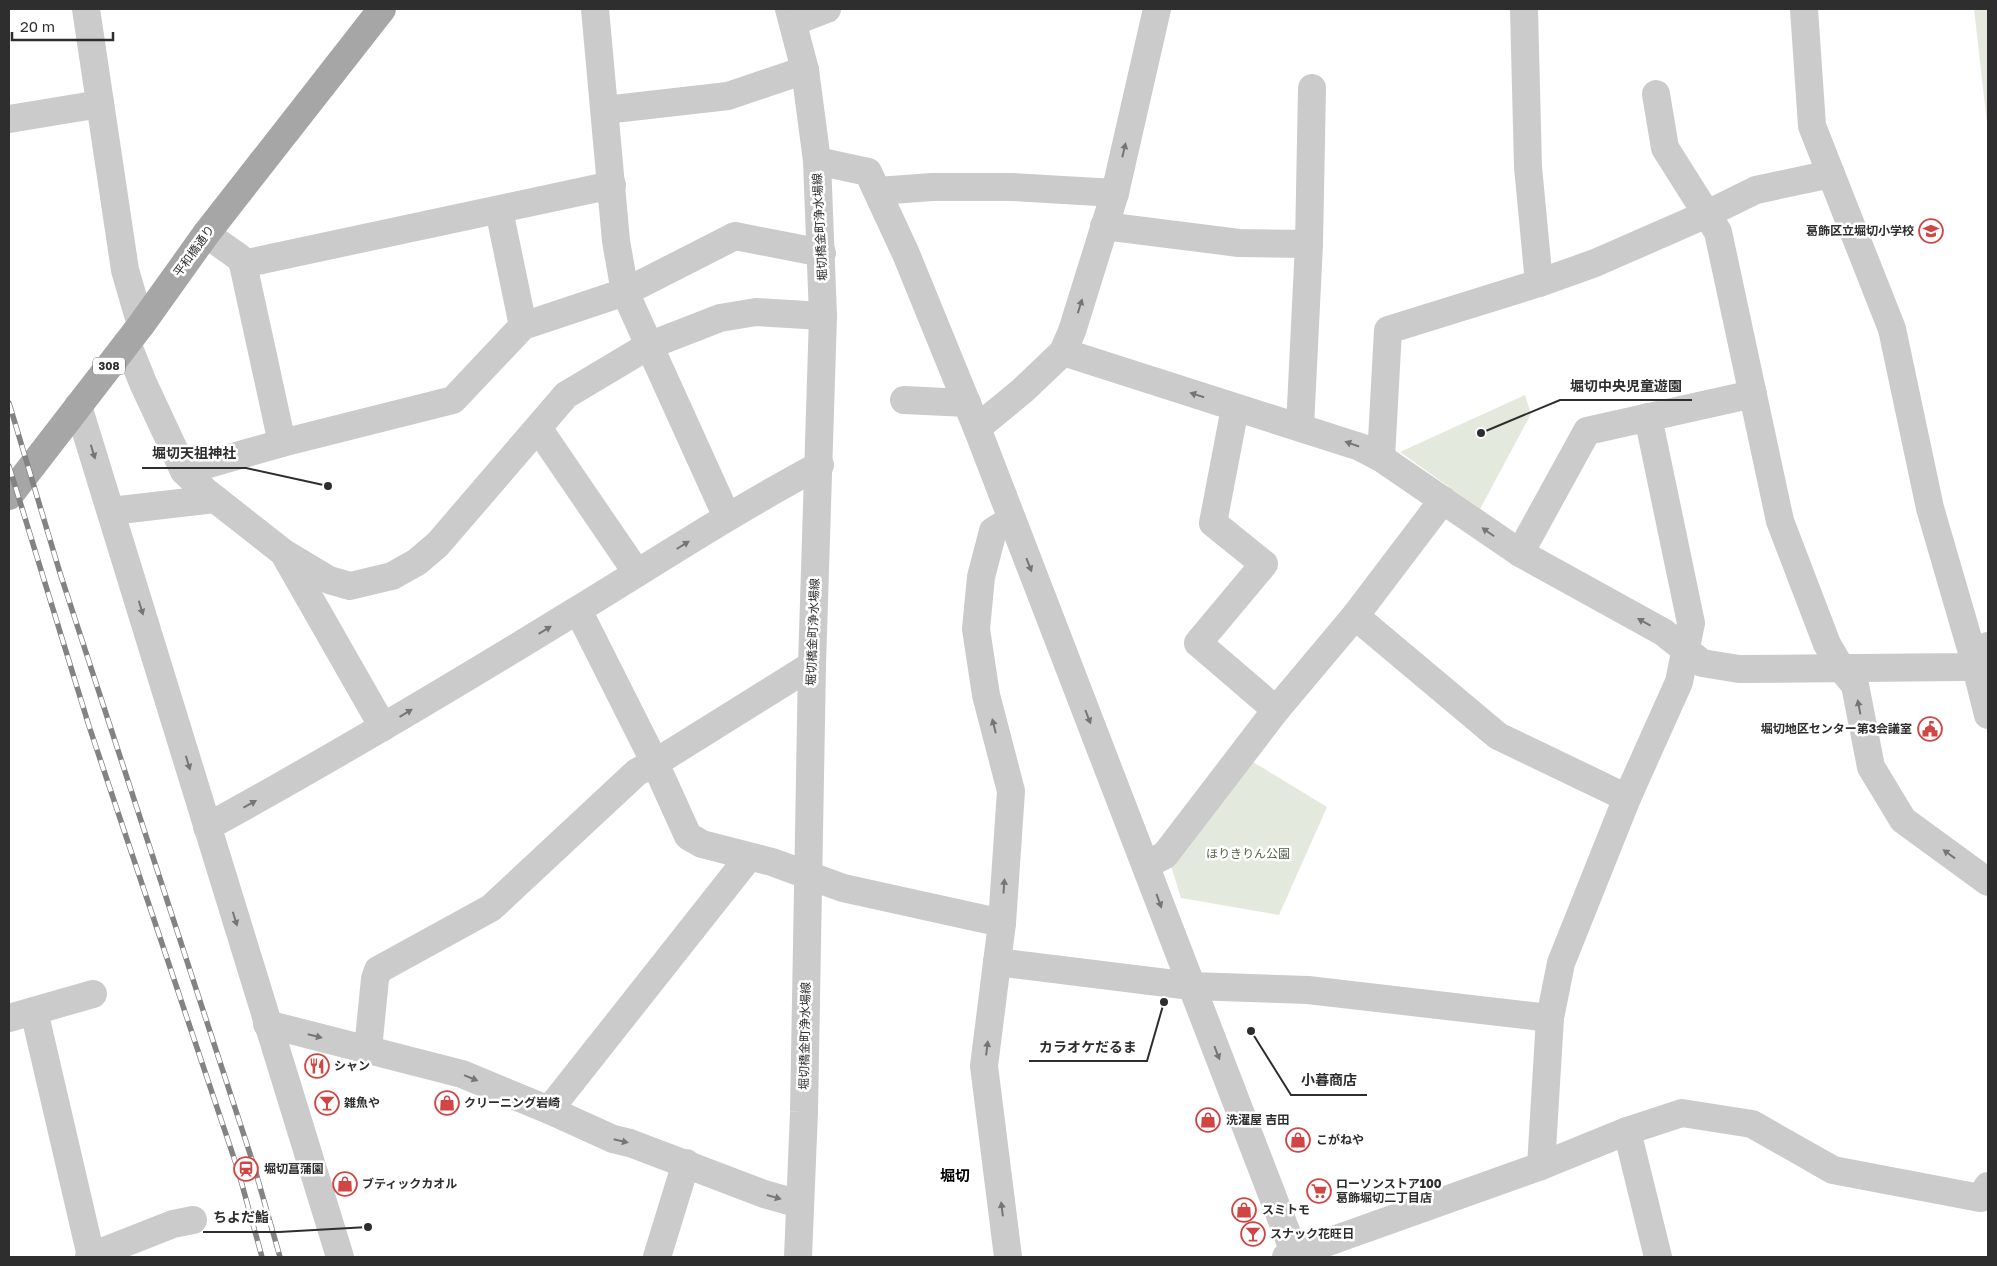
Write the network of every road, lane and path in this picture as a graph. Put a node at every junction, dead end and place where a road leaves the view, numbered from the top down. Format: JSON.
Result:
{"nodes":[{"id":1,"x":86,"y":9,"type":"edge"},
{"id":2,"x":382,"y":9,"type":"edge"},
{"id":3,"x":595,"y":9,"type":"edge"},
{"id":4,"x":827,"y":9,"type":"edge"},
{"id":5,"x":1157,"y":9,"type":"edge"},
{"id":6,"x":1524,"y":9,"type":"edge"},
{"id":7,"x":1804,"y":9,"type":"edge"},
{"id":8,"x":791,"y":15,"type":"edge"},
{"id":9,"x":805,"y":70,"type":"junction"},
{"id":10,"x":1312,"y":88,"type":"dead end"},
{"id":11,"x":1656,"y":94,"type":"dead end"},
{"id":12,"x":100,"y":104,"type":"junction"},
{"id":13,"x":605,"y":110,"type":"junction"},
{"id":14,"x":9,"y":119,"type":"edge"},
{"id":15,"x":817,"y":161,"type":"junction"},
{"id":16,"x":1831,"y":174,"type":"junction"},
{"id":17,"x":612,"y":185,"type":"junction"},
{"id":18,"x":878,"y":191,"type":"junction"},
{"id":19,"x":1114,"y":193,"type":"junction"},
{"id":20,"x":499,"y":210,"type":"junction"},
{"id":21,"x":1707,"y":214,"type":"junction"},
{"id":22,"x":1104,"y":226,"type":"junction"},
{"id":23,"x":206,"y":234,"type":"junction"},
{"id":24,"x":1309,"y":244,"type":"junction"},
{"id":25,"x":822,"y":253,"type":"junction"},
{"id":26,"x":243,"y":264,"type":"junction"},
{"id":27,"x":1539,"y":283,"type":"junction"},
{"id":28,"x":625,"y":292,"type":"junction"},
{"id":29,"x":823,"y":316,"type":"junction"},
{"id":30,"x":523,"y":326,"type":"junction"},
{"id":31,"x":134,"y":334,"type":"junction"},
{"id":32,"x":648,"y":346,"type":"junction"},
{"id":33,"x":1063,"y":352,"type":"junction"},
{"id":34,"x":1753,"y":394,"type":"junction"},
{"id":35,"x":904,"y":400,"type":"dead end"},
{"id":36,"x":78,"y":406,"type":"junction"},
{"id":37,"x":1235,"y":408,"type":"junction"},
{"id":38,"x":972,"y":415,"type":"junction"},
{"id":39,"x":1648,"y":417,"type":"junction"},
{"id":40,"x":1300,"y":427,"type":"junction"},
{"id":41,"x":538,"y":428,"type":"junction"},
{"id":42,"x":282,"y":443,"type":"junction"},
{"id":43,"x":1381,"y":458,"type":"junction"},
{"id":44,"x":820,"y":466,"type":"junction"},
{"id":45,"x":184,"y":471,"type":"junction"},
{"id":46,"x":9,"y":496,"type":"edge"},
{"id":47,"x":215,"y":499,"type":"junction"},
{"id":48,"x":1443,"y":500,"type":"junction"},
{"id":49,"x":111,"y":510,"type":"junction"},
{"id":50,"x":727,"y":518,"type":"junction"},
{"id":51,"x":1011,"y":520,"type":"junction"},
{"id":52,"x":284,"y":553,"type":"junction"},
{"id":53,"x":1520,"y":553,"type":"junction"},
{"id":54,"x":637,"y":573,"type":"junction"},
{"id":55,"x":578,"y":610,"type":"junction"},
{"id":56,"x":1355,"y":616,"type":"junction"},
{"id":57,"x":1685,"y":648,"type":"junction"},
{"id":58,"x":1981,"y":652,"type":"edge"},
{"id":59,"x":812,"y":665,"type":"junction"},
{"id":60,"x":1841,"y":668,"type":"junction"},
{"id":61,"x":1276,"y":710,"type":"junction"},
{"id":62,"x":1988,"y":715,"type":"edge"},
{"id":63,"x":382,"y":727,"type":"junction"},
{"id":64,"x":655,"y":763,"type":"junction"},
{"id":65,"x":1627,"y":798,"type":"junction"},
{"id":66,"x":207,"y":828,"type":"junction"},
{"id":67,"x":749,"y":858,"type":"junction"},
{"id":68,"x":1146,"y":865,"type":"junction"},
{"id":69,"x":808,"y":875,"type":"junction"},
{"id":70,"x":1988,"y":882,"type":"edge"},
{"id":71,"x":1002,"y":923,"type":"junction"},
{"id":72,"x":997,"y":962,"type":"junction"},
{"id":73,"x":1191,"y":986,"type":"junction"},
{"id":74,"x":93,"y":994,"type":"dead end"},
{"id":75,"x":22,"y":1014,"type":"edge"},
{"id":76,"x":1550,"y":1018,"type":"junction"},
{"id":77,"x":267,"y":1024,"type":"junction"},
{"id":78,"x":368,"y":1049,"type":"junction"},
{"id":79,"x":549,"y":1110,"type":"junction"},
{"id":80,"x":1627,"y":1131,"type":"junction"},
{"id":81,"x":686,"y":1163,"type":"junction"},
{"id":82,"x":1541,"y":1166,"type":"junction"},
{"id":83,"x":1988,"y":1186,"type":"edge"},
{"id":84,"x":800,"y":1204,"type":"junction"},
{"id":85,"x":193,"y":1220,"type":"dead end"},
{"id":86,"x":90,"y":1257,"type":"edge"},
{"id":87,"x":340,"y":1257,"type":"edge"},
{"id":88,"x":657,"y":1257,"type":"edge"},
{"id":89,"x":798,"y":1257,"type":"edge"},
{"id":90,"x":1008,"y":1257,"type":"edge"},
{"id":91,"x":1292,"y":1257,"type":"edge"},
{"id":92,"x":1658,"y":1257,"type":"edge"}],
"edges":[{"from":1,"to":12,"type":"street"},
{"from":2,"to":23,"type":"main road","name":"平和橋通り","number":"308"},
{"from":3,"to":13,"type":"street"},
{"from":4,"to":8,"type":"street"},
{"from":19,"to":5,"type":"street","one_way":true},
{"from":6,"to":27,"type":"street"},
{"from":7,"to":16,"type":"street"},
{"from":8,"to":9,"type":"street","name":"堀切橋金町浄水場線"},
{"from":9,"to":13,"type":"street"},
{"from":9,"to":15,"type":"street","name":"堀切橋金町浄水場線"},
{"from":10,"to":24,"type":"street"},
{"from":11,"to":21,"type":"street"},
{"from":12,"to":14,"type":"street"},
{"from":12,"to":31,"type":"street"},
{"from":13,"to":17,"type":"street"},
{"from":15,"to":18,"type":"street"},
{"from":15,"to":25,"type":"street","name":"堀切橋金町浄水場線"},
{"from":16,"to":21,"type":"street"},
{"from":16,"to":58,"type":"street"},
{"from":17,"to":20,"type":"street"},
{"from":17,"to":28,"type":"street"},
{"from":18,"to":19,"type":"street"},
{"from":18,"to":38,"type":"street"},
{"from":19,"to":22,"type":"street"},
{"from":20,"to":26,"type":"street"},
{"from":20,"to":30,"type":"street"},
{"from":21,"to":27,"type":"street"},
{"from":21,"to":34,"type":"street"},
{"from":22,"to":24,"type":"street"},
{"from":33,"to":22,"type":"street","one_way":true},
{"from":23,"to":26,"type":"street"},
{"from":23,"to":31,"type":"main road","name":"平和橋通り","number":"308"},
{"from":24,"to":40,"type":"street"},
{"from":25,"to":28,"type":"street"},
{"from":25,"to":29,"type":"street","name":"堀切橋金町浄水場線"},
{"from":26,"to":42,"type":"street"},
{"from":27,"to":43,"type":"street"},
{"from":28,"to":30,"type":"street"},
{"from":28,"to":32,"type":"street"},
{"from":29,"to":32,"type":"street"},
{"from":29,"to":44,"type":"street","name":"堀切橋金町浄水場線"},
{"from":30,"to":42,"type":"street"},
{"from":31,"to":36,"type":"main road","name":"平和橋通り","number":"308"},
{"from":31,"to":45,"type":"street"},
{"from":32,"to":41,"type":"street"},
{"from":32,"to":50,"type":"street"},
{"from":37,"to":33,"type":"street","one_way":true},
{"from":33,"to":38,"type":"street"},
{"from":34,"to":39,"type":"street"},
{"from":34,"to":60,"type":"street"},
{"from":35,"to":38,"type":"street"},
{"from":36,"to":46,"type":"main road","name":"平和橋通り","number":"308"},
{"from":36,"to":49,"type":"street","one_way":true},
{"from":37,"to":40,"type":"street"},
{"from":37,"to":61,"type":"street"},
{"from":38,"to":51,"type":"street"},
{"from":39,"to":53,"type":"street"},
{"from":39,"to":57,"type":"street"},
{"from":43,"to":40,"type":"street","one_way":true},
{"from":41,"to":52,"type":"street"},
{"from":41,"to":54,"type":"street"},
{"from":42,"to":45,"type":"street"},
{"from":43,"to":48,"type":"street"},
{"from":44,"to":50,"type":"street"},
{"from":44,"to":59,"type":"street","name":"堀切橋金町浄水場線"},
{"from":45,"to":47,"type":"street"},
{"from":47,"to":49,"type":"street"},
{"from":47,"to":52,"type":"street"},
{"from":53,"to":48,"type":"street","one_way":true},
{"from":48,"to":56,"type":"street"},
{"from":49,"to":66,"type":"street","one_way":true},
{"from":54,"to":50,"type":"street","one_way":true},
{"from":51,"to":68,"type":"street","one_way":true},
{"from":71,"to":51,"type":"street","one_way":true},
{"from":52,"to":63,"type":"street"},
{"from":57,"to":53,"type":"street","one_way":true},
{"from":54,"to":55,"type":"street"},
{"from":63,"to":55,"type":"street","one_way":true},
{"from":55,"to":64,"type":"street"},
{"from":56,"to":61,"type":"street"},
{"from":56,"to":65,"type":"street"},
{"from":57,"to":60,"type":"street"},
{"from":57,"to":65,"type":"street"},
{"from":58,"to":60,"type":"street"},
{"from":58,"to":62,"type":"street"},
{"from":59,"to":64,"type":"street"},
{"from":59,"to":69,"type":"street","name":"堀切橋金町浄水場線"},
{"from":70,"to":60,"type":"street","one_way":true},
{"from":61,"to":68,"type":"street"},
{"from":66,"to":63,"type":"street","one_way":true},
{"from":64,"to":67,"type":"street"},
{"from":64,"to":78,"type":"street"},
{"from":65,"to":76,"type":"street"},
{"from":66,"to":77,"type":"street","one_way":true},
{"from":67,"to":69,"type":"street"},
{"from":67,"to":79,"type":"street"},
{"from":68,"to":73,"type":"street","one_way":true},
{"from":69,"to":71,"type":"street"},
{"from":69,"to":84,"type":"street","name":"堀切橋金町浄水場線"},
{"from":71,"to":72,"type":"street"},
{"from":72,"to":73,"type":"street"},
{"from":90,"to":72,"type":"street","one_way":true},
{"from":73,"to":76,"type":"street"},
{"from":73,"to":91,"type":"street","one_way":true},
{"from":74,"to":75,"type":"street"},
{"from":75,"to":86,"type":"street"},
{"from":76,"to":82,"type":"street"},
{"from":77,"to":78,"type":"street","one_way":true},
{"from":77,"to":87,"type":"street"},
{"from":78,"to":79,"type":"street","one_way":true},
{"from":79,"to":81,"type":"street","one_way":true},
{"from":80,"to":82,"type":"street"},
{"from":80,"to":83,"type":"street"},
{"from":80,"to":92,"type":"street"},
{"from":81,"to":84,"type":"street","one_way":true},
{"from":81,"to":88,"type":"street"},
{"from":82,"to":91,"type":"street"},
{"from":84,"to":89,"type":"street","name":"堀切橋金町浄水場線"},
{"from":85,"to":86,"type":"street"}]}
